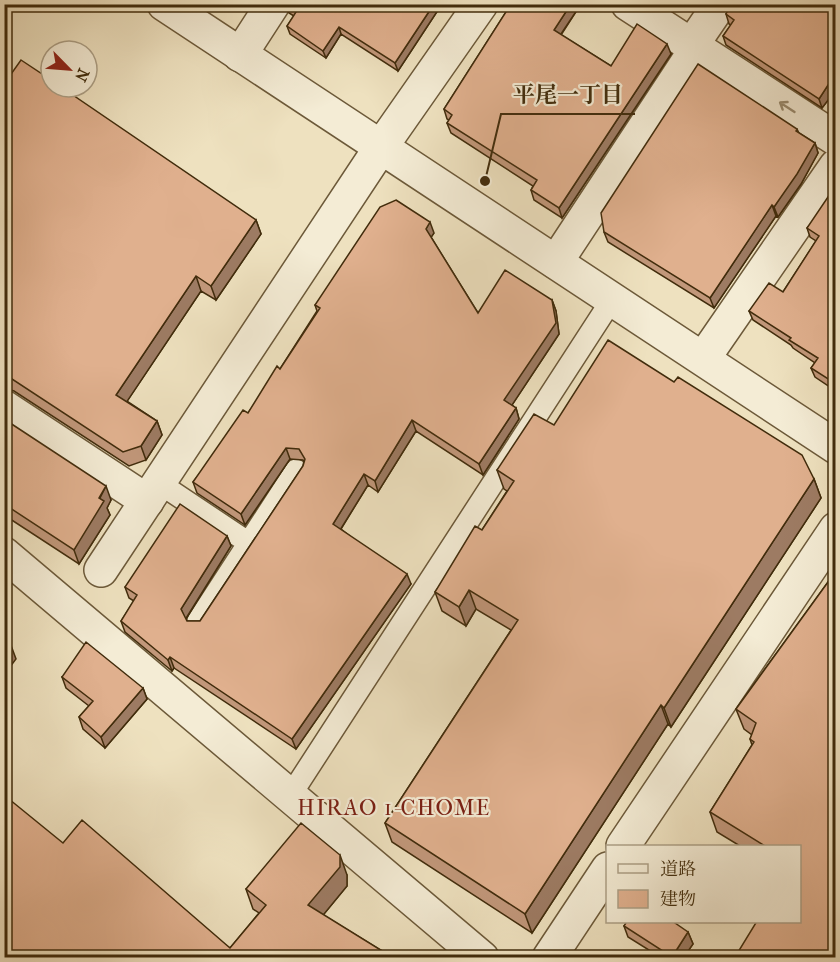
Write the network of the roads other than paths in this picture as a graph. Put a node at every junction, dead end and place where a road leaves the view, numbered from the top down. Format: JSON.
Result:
{"nodes":[{"id":1,"x":164,"y":4,"type":"edge"},
{"id":2,"x":273,"y":4,"type":"edge"},
{"id":3,"x":481,"y":4,"type":"edge"},
{"id":4,"x":628,"y":4,"type":"edge"},
{"id":5,"x":720,"y":4,"type":"edge"},
{"id":6,"x":692,"y":45,"type":"junction"},
{"id":7,"x":240,"y":55,"type":"junction"},
{"id":8,"x":836,"y":139,"type":"edge"},
{"id":9,"x":381,"y":147,"type":"junction"},
{"id":10,"x":836,"y":166,"type":"edge"},
{"id":11,"x":556,"y":262,"type":"junction"},
{"id":12,"x":613,"y":298,"type":"junction"},
{"id":13,"x":703,"y":359,"type":"junction"},
{"id":14,"x":4,"y":407,"type":"edge"},
{"id":15,"x":836,"y":447,"type":"edge"},
{"id":16,"x":296,"y":471,"type":"dead end"},
{"id":17,"x":153,"y":492,"type":"junction"},
{"id":18,"x":836,"y":529,"type":"edge"},
{"id":19,"x":249,"y":543,"type":"junction"},
{"id":20,"x":4,"y":554,"type":"edge"},
{"id":21,"x":101,"y":570,"type":"dead end"},
{"id":22,"x":198,"y":621,"type":"edge"},
{"id":23,"x":290,"y":796,"type":"junction"},
{"id":24,"x":624,"y":845,"type":"edge"},
{"id":25,"x":606,"y":872,"type":"edge"},
{"id":26,"x":482,"y":957,"type":"edge"},
{"id":27,"x":549,"y":957,"type":"edge"}],
"edges":[{"from":1,"to":7,"type":"street"},
{"from":2,"to":7,"type":"street"},
{"from":3,"to":9,"type":"street"},
{"from":4,"to":6,"type":"street"},
{"from":5,"to":6,"type":"street"},
{"from":8,"to":6,"type":"street","one_way":true},
{"from":6,"to":11,"type":"street"},
{"from":7,"to":9,"type":"street"},
{"from":9,"to":11,"type":"street"},
{"from":9,"to":17,"type":"street"},
{"from":10,"to":13,"type":"street"},
{"from":11,"to":12,"type":"street"},
{"from":12,"to":13,"type":"street"},
{"from":12,"to":23,"type":"lane"},
{"from":13,"to":15,"type":"street"},
{"from":14,"to":17,"type":"street"},
{"from":16,"to":19,"type":"lane"},
{"from":17,"to":19,"type":"lane"},
{"from":17,"to":21,"type":"street"},
{"from":18,"to":24,"type":"street"},
{"from":19,"to":22,"type":"lane"},
{"from":20,"to":23,"type":"street"},
{"from":23,"to":26,"type":"street"},
{"from":25,"to":27,"type":"street"}]}
